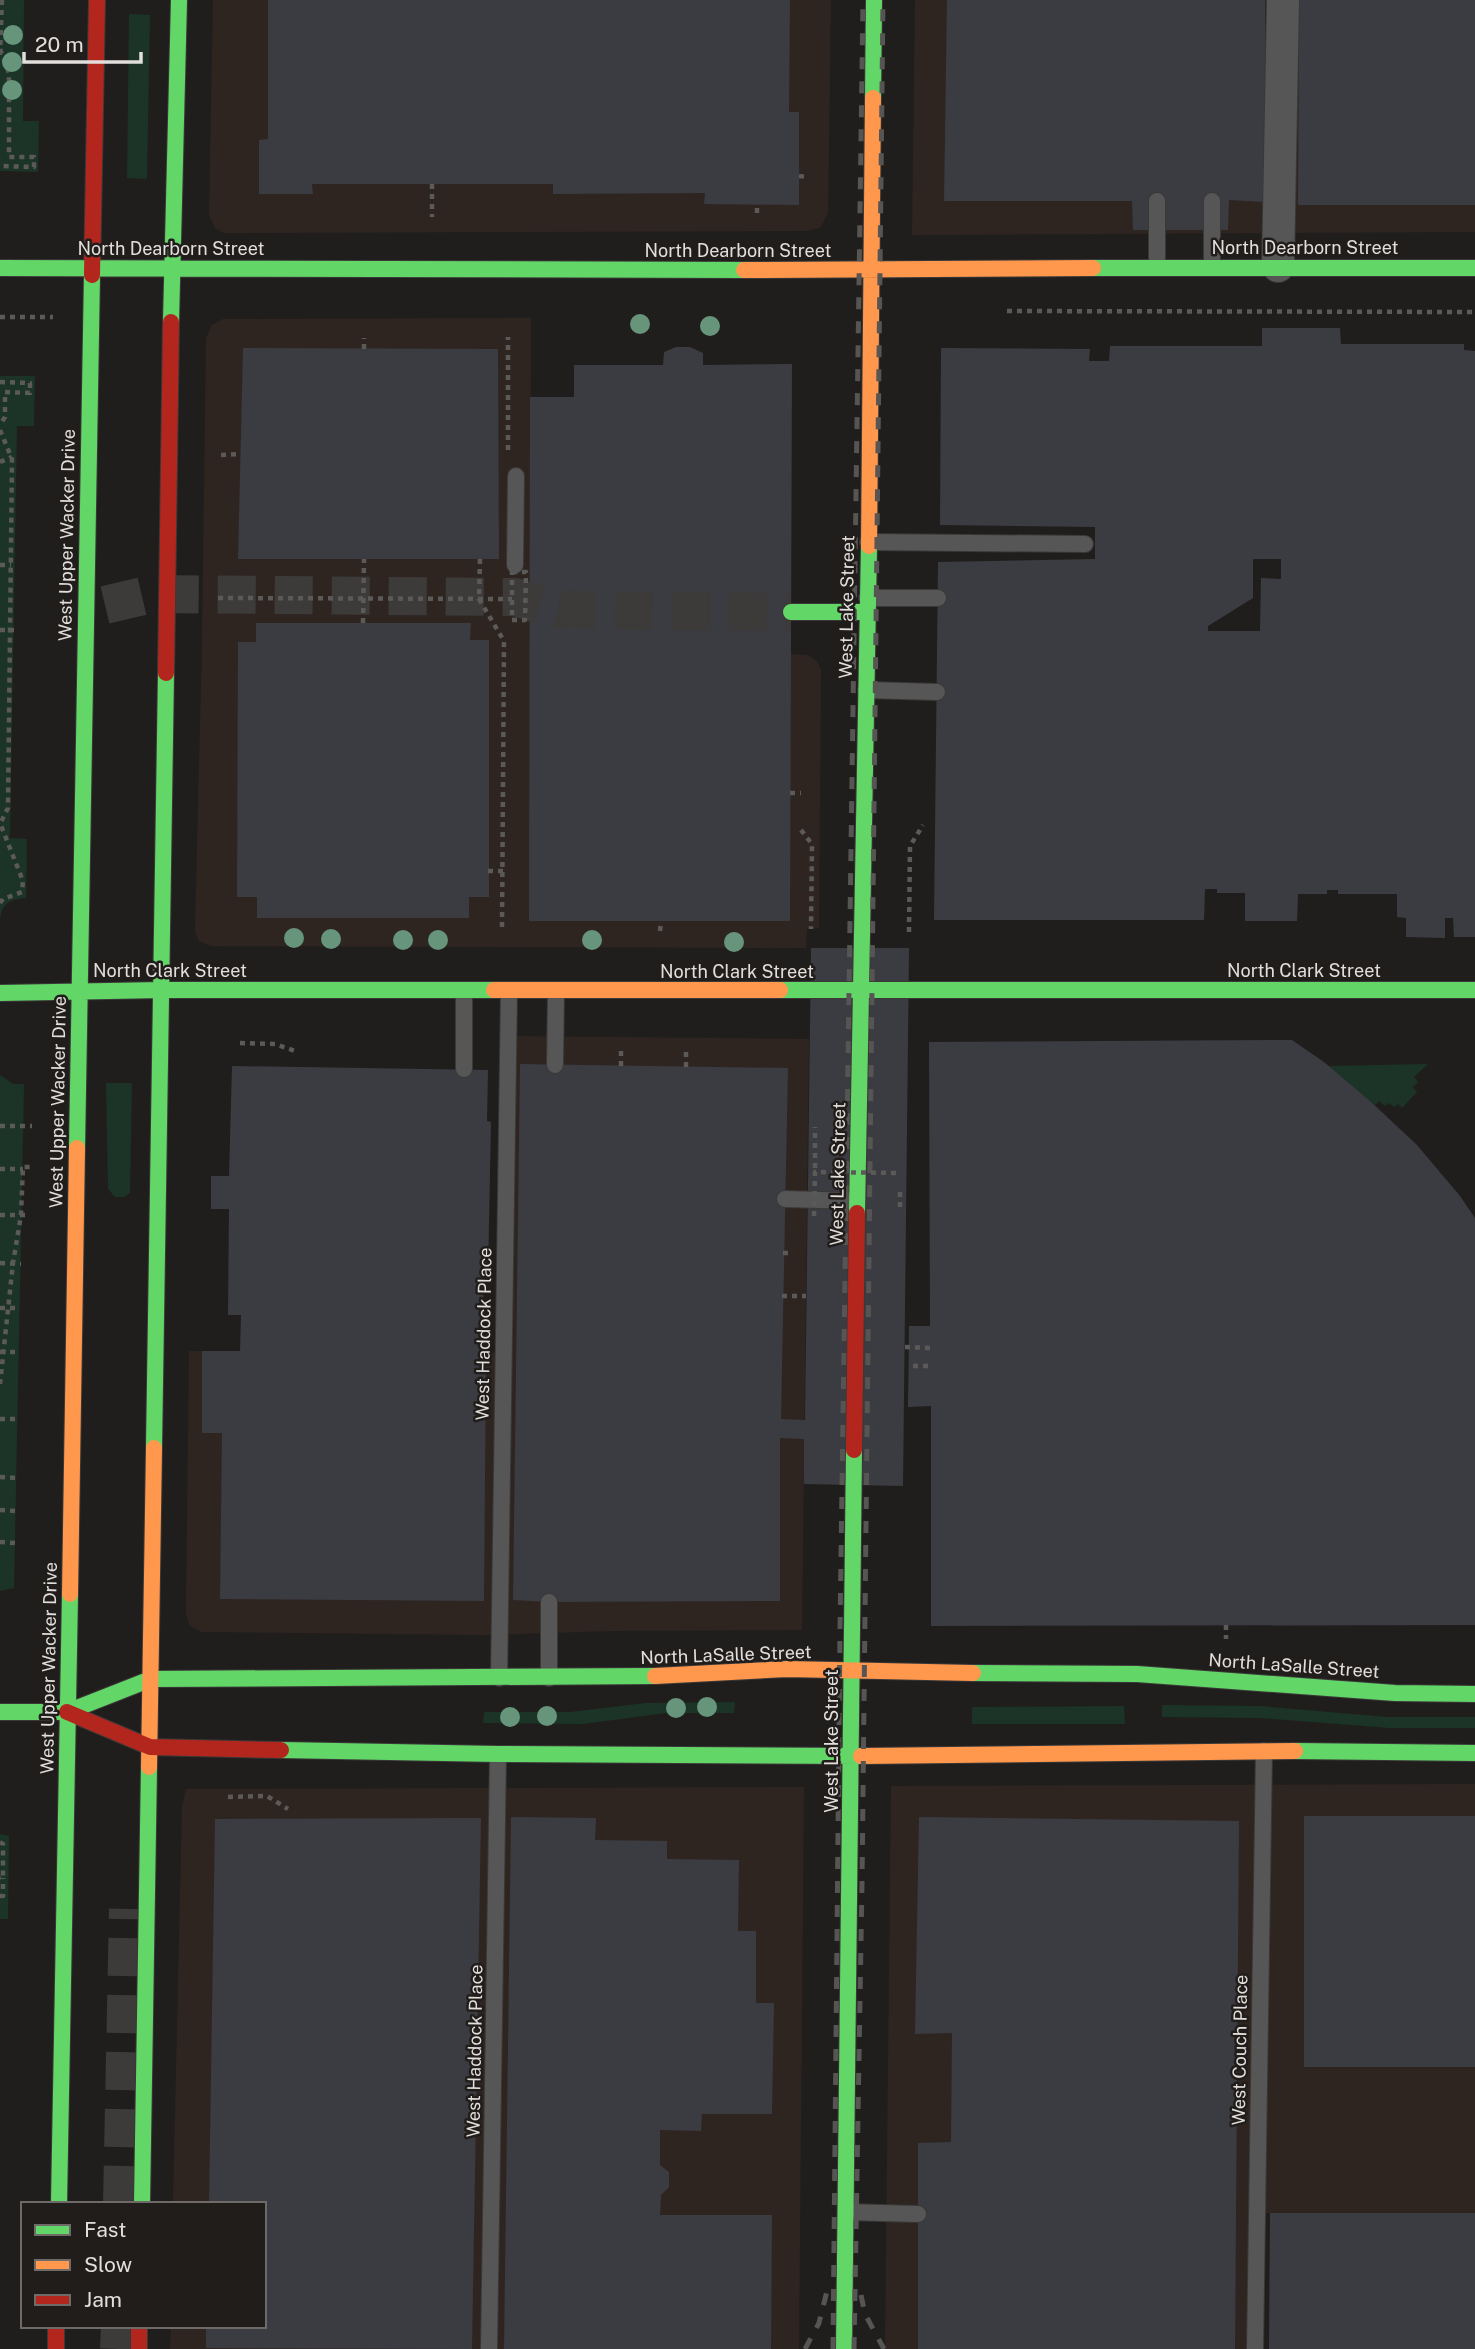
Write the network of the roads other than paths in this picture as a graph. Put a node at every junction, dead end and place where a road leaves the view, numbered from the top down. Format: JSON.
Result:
{"nodes":[{"id":1,"x":97,"y":0,"type":"edge"},
{"id":2,"x":179,"y":0,"type":"edge"},
{"id":3,"x":874,"y":0,"type":"edge"},
{"id":4,"x":1283,"y":0,"type":"edge"},
{"id":5,"x":1157,"y":201,"type":"dead end"},
{"id":6,"x":1212,"y":201,"type":"dead end"},
{"id":7,"x":1278,"y":266,"type":"junction"},
{"id":8,"x":1157,"y":267,"type":"junction"},
{"id":9,"x":1212,"y":267,"type":"junction"},
{"id":10,"x":0,"y":268,"type":"edge"},
{"id":11,"x":91,"y":268,"type":"junction"},
{"id":12,"x":173,"y":268,"type":"junction"},
{"id":13,"x":1475,"y":268,"type":"edge"},
{"id":14,"x":870,"y":270,"type":"junction"},
{"id":15,"x":516,"y":476,"type":"dead end"},
{"id":16,"x":868,"y":542,"type":"junction"},
{"id":17,"x":1085,"y":544,"type":"dead end"},
{"id":18,"x":515,"y":565,"type":"dead end"},
{"id":19,"x":937,"y":598,"type":"dead end"},
{"id":20,"x":867,"y":605,"type":"junction"},
{"id":21,"x":791,"y":612,"type":"tunnel mouth"},
{"id":22,"x":866,"y":690,"type":"junction"},
{"id":23,"x":937,"y":692,"type":"dead end"},
{"id":24,"x":162,"y":990,"type":"junction"},
{"id":25,"x":464,"y":990,"type":"junction"},
{"id":26,"x":509,"y":990,"type":"junction"},
{"id":27,"x":1475,"y":990,"type":"edge"},
{"id":28,"x":79,"y":991,"type":"junction"},
{"id":29,"x":556,"y":991,"type":"junction"},
{"id":30,"x":860,"y":991,"type":"junction"},
{"id":31,"x":0,"y":993,"type":"edge"},
{"id":32,"x":555,"y":1065,"type":"dead end"},
{"id":33,"x":464,"y":1069,"type":"dead end"},
{"id":34,"x":785,"y":1199,"type":"dead end"},
{"id":35,"x":857,"y":1200,"type":"junction"},
{"id":36,"x":486,"y":1411,"type":"dead end"},
{"id":37,"x":502,"y":1411,"type":"junction"},
{"id":38,"x":549,"y":1602,"type":"dead end"},
{"id":39,"x":852,"y":1671,"type":"junction"},
{"id":40,"x":499,"y":1678,"type":"junction"},
{"id":41,"x":549,"y":1678,"type":"junction"},
{"id":42,"x":151,"y":1679,"type":"junction"},
{"id":43,"x":1475,"y":1694,"type":"edge"},
{"id":44,"x":0,"y":1712,"type":"edge"},
{"id":45,"x":67,"y":1712,"type":"junction"},
{"id":46,"x":150,"y":1747,"type":"junction"},
{"id":47,"x":1264,"y":1751,"type":"junction"},
{"id":48,"x":1475,"y":1753,"type":"edge"},
{"id":49,"x":498,"y":1754,"type":"junction"},
{"id":50,"x":851,"y":1756,"type":"junction"},
{"id":51,"x":58,"y":2202,"type":"edge"},
{"id":52,"x":142,"y":2202,"type":"edge"},
{"id":53,"x":846,"y":2212,"type":"junction"},
{"id":54,"x":918,"y":2214,"type":"dead end"},
{"id":55,"x":56,"y":2328,"type":"edge"},
{"id":56,"x":139,"y":2328,"type":"edge"},
{"id":57,"x":55,"y":2349,"type":"edge"},
{"id":58,"x":139,"y":2349,"type":"edge"},
{"id":59,"x":489,"y":2349,"type":"edge"},
{"id":60,"x":844,"y":2349,"type":"edge"},
{"id":61,"x":1255,"y":2349,"type":"edge"}],
"edges":[{"from":1,"to":11,"type":"main road","name":"West Upper Wacker Drive"},
{"from":2,"to":12,"type":"main road"},
{"from":3,"to":14,"type":"main road","name":"West Lake Street"},
{"from":4,"to":7,"type":"street"},
{"from":5,"to":8,"type":"lane"},
{"from":6,"to":9,"type":"lane"},
{"from":7,"to":9,"type":"main road","name":"North Dearborn Street"},
{"from":7,"to":13,"type":"main road","name":"North Dearborn Street"},
{"from":8,"to":9,"type":"main road","name":"North Dearborn Street"},
{"from":8,"to":14,"type":"main road","name":"North Dearborn Street"},
{"from":10,"to":11,"type":"main road","name":"North Dearborn Street"},
{"from":11,"to":12,"type":"main road","name":"North Dearborn Street"},
{"from":11,"to":28,"type":"main road","name":"West Upper Wacker Drive"},
{"from":12,"to":14,"type":"main road","name":"North Dearborn Street"},
{"from":12,"to":24,"type":"main road"},
{"from":14,"to":16,"type":"main road","name":"West Lake Street"},
{"from":15,"to":18,"type":"lane"},
{"from":16,"to":17,"type":"lane"},
{"from":16,"to":20,"type":"main road","name":"West Lake Street"},
{"from":19,"to":20,"type":"lane"},
{"from":20,"to":21,"type":"main road"},
{"from":20,"to":22,"type":"main road","name":"West Lake Street"},
{"from":22,"to":23,"type":"lane"},
{"from":22,"to":30,"type":"main road","name":"West Lake Street"},
{"from":24,"to":25,"type":"main road","name":"North Clark Street"},
{"from":24,"to":28,"type":"main road","name":"North Clark Street"},
{"from":24,"to":42,"type":"main road"},
{"from":25,"to":26,"type":"main road","name":"North Clark Street"},
{"from":25,"to":33,"type":"lane"},
{"from":26,"to":29,"type":"main road","name":"North Clark Street"},
{"from":26,"to":37,"type":"lane","name":"West Haddock Place"},
{"from":27,"to":30,"type":"main road","name":"North Clark Street"},
{"from":28,"to":31,"type":"main road","name":"North Clark Street"},
{"from":28,"to":45,"type":"main road","name":"West Upper Wacker Drive"},
{"from":29,"to":30,"type":"main road","name":"North Clark Street"},
{"from":29,"to":32,"type":"lane"},
{"from":30,"to":35,"type":"main road","name":"West Lake Street"},
{"from":34,"to":35,"type":"lane"},
{"from":35,"to":39,"type":"main road","name":"West Lake Street"},
{"from":36,"to":37,"type":"lane"},
{"from":37,"to":40,"type":"lane","name":"West Haddock Place"},
{"from":38,"to":41,"type":"lane"},
{"from":39,"to":41,"type":"main road","name":"North LaSalle Street"},
{"from":39,"to":43,"type":"main road","name":"North LaSalle Street"},
{"from":39,"to":50,"type":"main road","name":"West Lake Street"},
{"from":40,"to":41,"type":"main road","name":"North LaSalle Street"},
{"from":40,"to":42,"type":"main road","name":"North LaSalle Street"},
{"from":42,"to":45,"type":"main road","name":"North LaSalle Street"},
{"from":42,"to":46,"type":"main road"},
{"from":44,"to":45,"type":"main road","name":"North LaSalle Street"},
{"from":45,"to":46,"type":"main road","name":"North LaSalle Street"},
{"from":45,"to":51,"type":"main road","name":"West Upper Wacker Drive"},
{"from":46,"to":49,"type":"main road","name":"North LaSalle Street"},
{"from":46,"to":52,"type":"main road"},
{"from":47,"to":48,"type":"main road","name":"North LaSalle Street"},
{"from":47,"to":50,"type":"main road","name":"North LaSalle Street"},
{"from":47,"to":61,"type":"lane","name":"West Couch Place"},
{"from":49,"to":50,"type":"main road","name":"North LaSalle Street"},
{"from":49,"to":59,"type":"lane","name":"West Haddock Place"},
{"from":50,"to":53,"type":"main road","name":"West Lake Street"},
{"from":53,"to":54,"type":"lane"},
{"from":53,"to":60,"type":"main road","name":"West Lake Street"},
{"from":55,"to":57,"type":"main road"},
{"from":56,"to":58,"type":"main road"}]}
